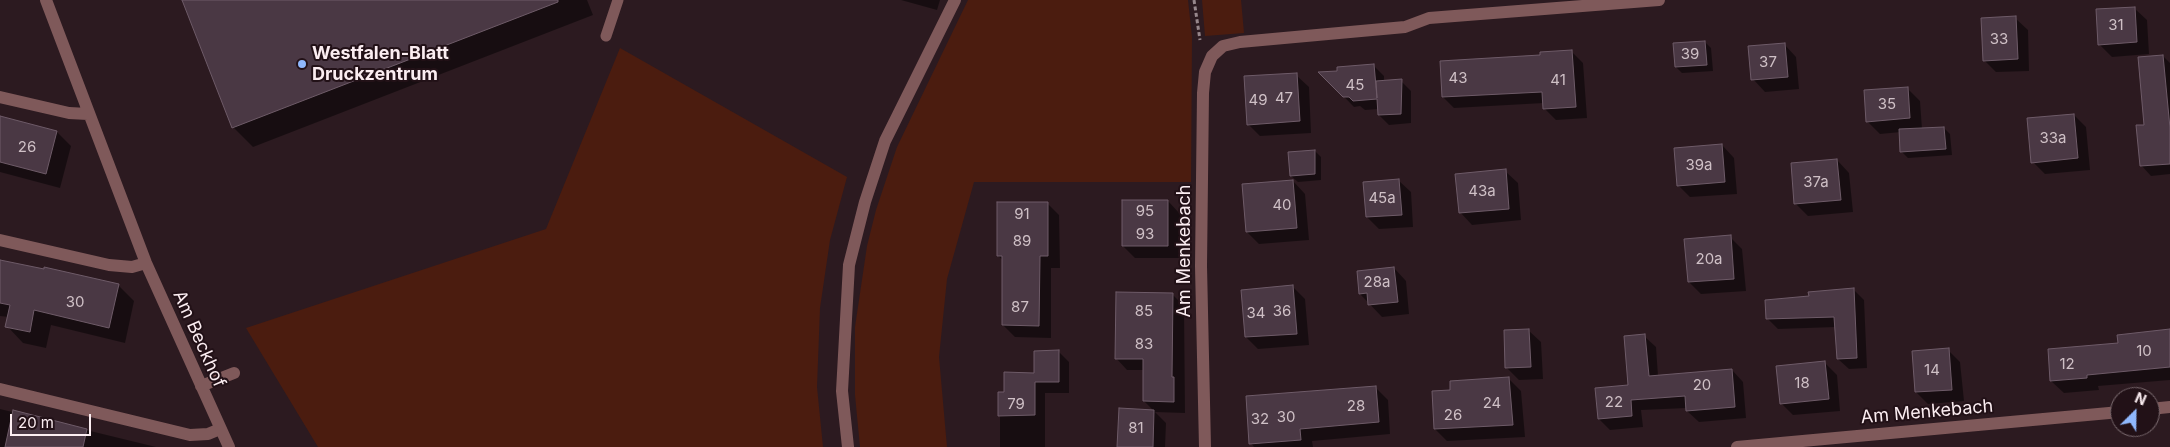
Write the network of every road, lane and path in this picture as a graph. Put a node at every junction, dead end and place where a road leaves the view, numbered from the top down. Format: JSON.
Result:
{"nodes":[{"id":1,"x":46,"y":0,"type":"edge"},
{"id":2,"x":618,"y":0,"type":"edge"},
{"id":3,"x":955,"y":0,"type":"edge"},
{"id":4,"x":1194,"y":0,"type":"edge"},
{"id":5,"x":1659,"y":0,"type":"edge"},
{"id":6,"x":606,"y":36,"type":"dead end"},
{"id":7,"x":1212,"y":56,"type":"junction"},
{"id":8,"x":0,"y":97,"type":"edge"},
{"id":9,"x":88,"y":114,"type":"junction"},
{"id":10,"x":0,"y":240,"type":"edge"},
{"id":11,"x":146,"y":263,"type":"junction"},
{"id":12,"x":234,"y":373,"type":"dead end"},
{"id":13,"x":201,"y":386,"type":"junction"},
{"id":14,"x":0,"y":389,"type":"edge"},
{"id":15,"x":2110,"y":413,"type":"edge"},
{"id":16,"x":220,"y":429,"type":"junction"},
{"id":17,"x":229,"y":447,"type":"edge"},
{"id":18,"x":848,"y":447,"type":"edge"},
{"id":19,"x":1205,"y":447,"type":"edge"},
{"id":20,"x":1737,"y":447,"type":"edge"}],
"edges":[{"from":1,"to":9,"type":"street","name":"Am Beckhof"},
{"from":2,"to":6,"type":"lane"},
{"from":3,"to":18,"type":"street"},
{"from":4,"to":7,"type":"path"},
{"from":5,"to":7,"type":"street"},
{"from":7,"to":19,"type":"street","name":"Am Menkebach"},
{"from":8,"to":9,"type":"street"},
{"from":9,"to":11,"type":"street","name":"Am Beckhof"},
{"from":10,"to":11,"type":"street"},
{"from":11,"to":13,"type":"street","name":"Am Beckhof"},
{"from":12,"to":13,"type":"street"},
{"from":13,"to":16,"type":"street","name":"Am Beckhof"},
{"from":14,"to":16,"type":"street"},
{"from":15,"to":20,"type":"street","name":"Am Menkebach"},
{"from":16,"to":17,"type":"street","name":"Am Beckhof"}]}
